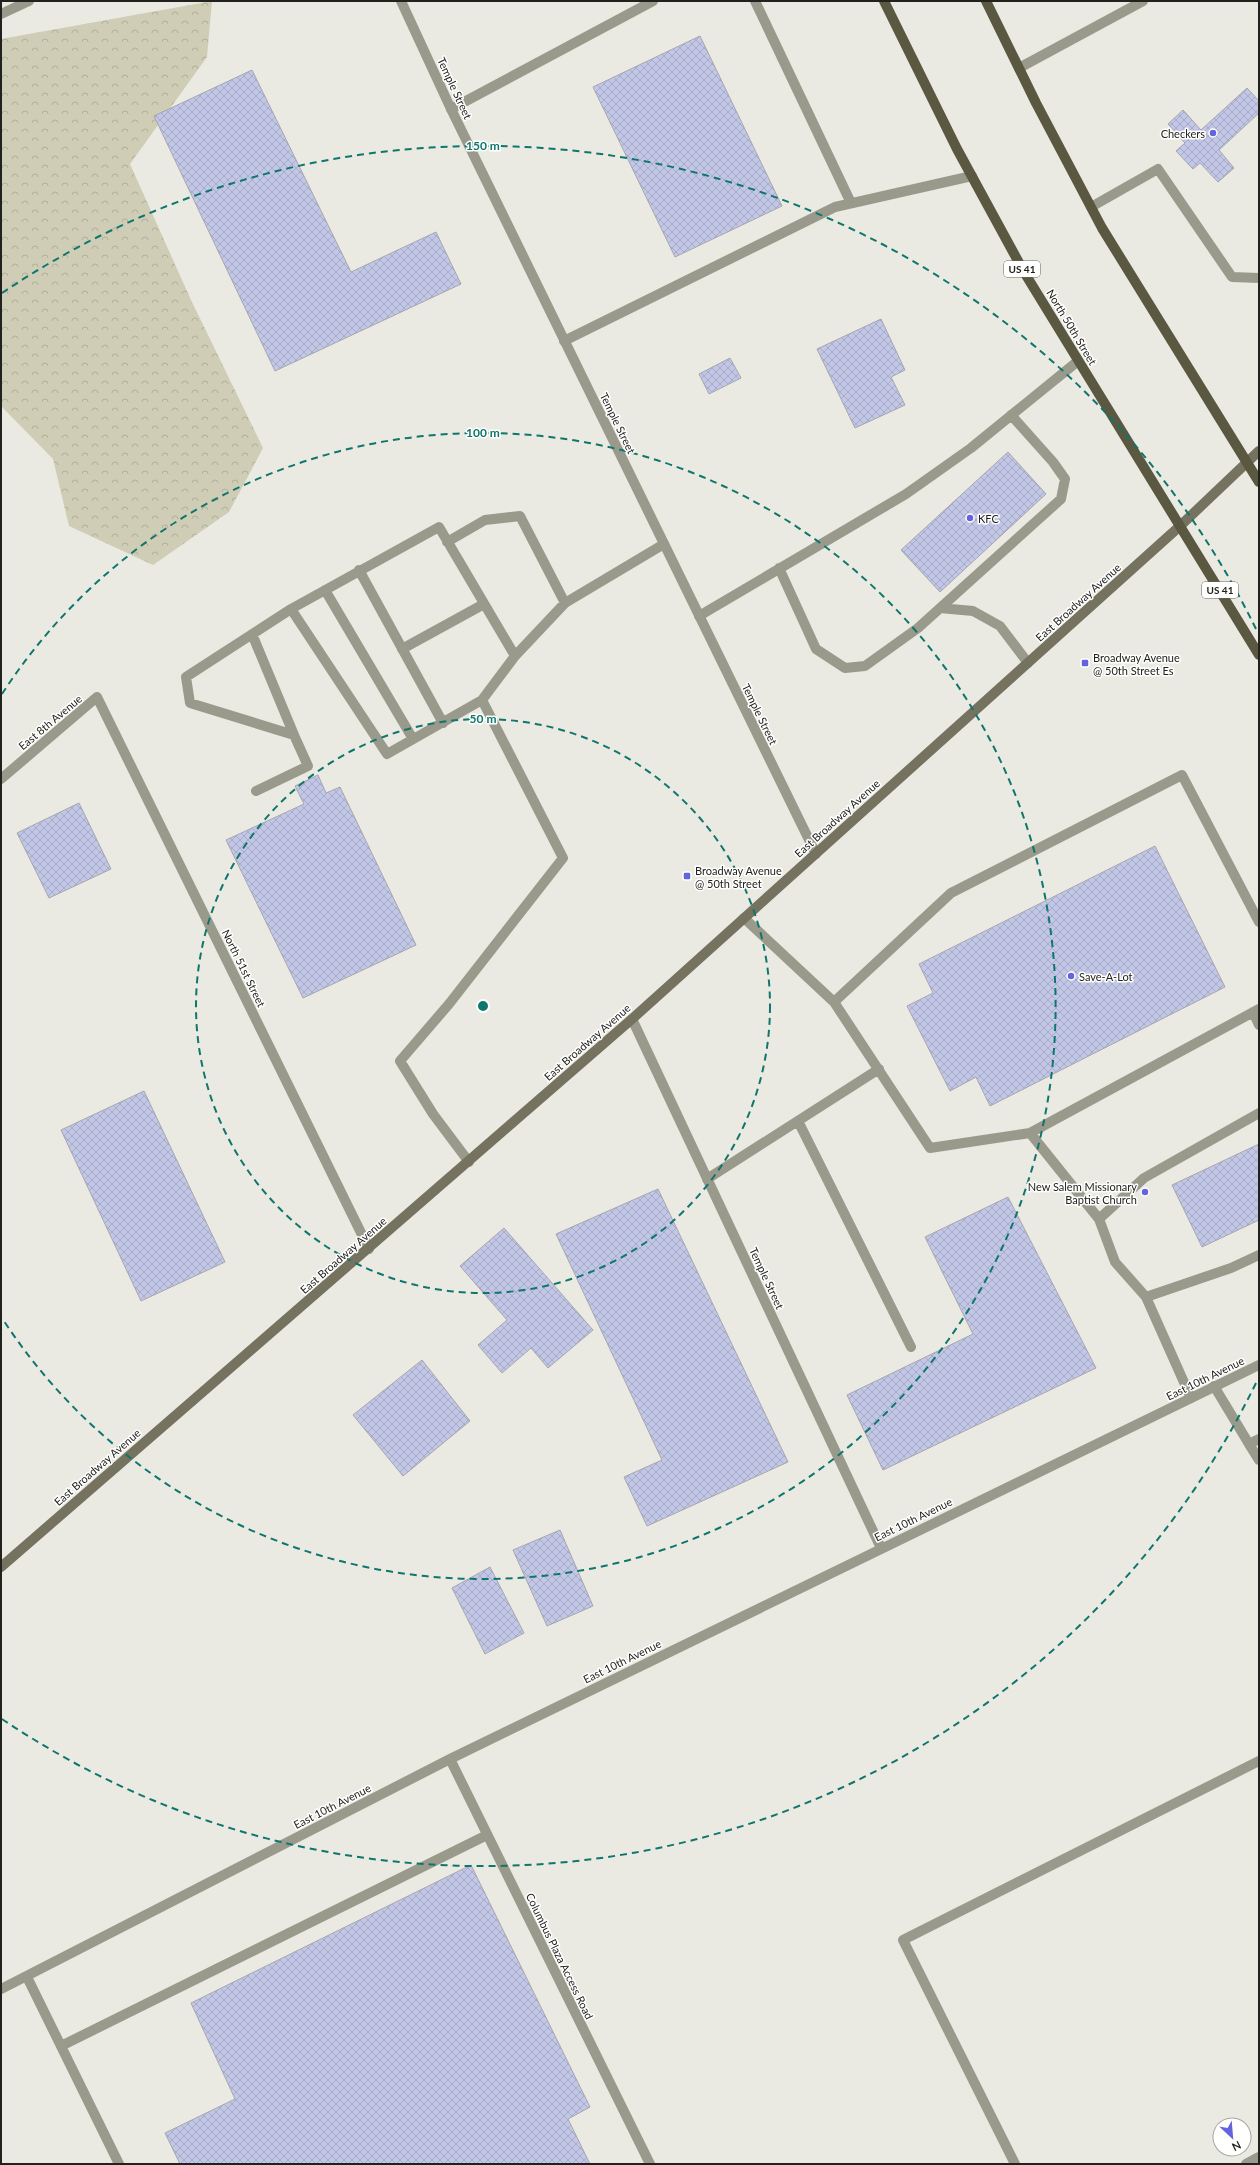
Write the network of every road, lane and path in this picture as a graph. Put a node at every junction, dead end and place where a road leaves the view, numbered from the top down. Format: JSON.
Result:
{"nodes":[{"id":1,"x":29,"y":1,"type":"edge"},
{"id":2,"x":401,"y":1,"type":"edge"},
{"id":3,"x":652,"y":1,"type":"edge"},
{"id":4,"x":755,"y":1,"type":"edge"},
{"id":5,"x":884,"y":1,"type":"edge"},
{"id":6,"x":986,"y":1,"type":"edge"},
{"id":7,"x":1143,"y":1,"type":"edge"},
{"id":8,"x":1,"y":14,"type":"edge"},
{"id":9,"x":1018,"y":68,"type":"junction"},
{"id":10,"x":451,"y":108,"type":"junction"},
{"id":11,"x":972,"y":176,"type":"junction"},
{"id":12,"x":851,"y":203,"type":"junction"},
{"id":13,"x":1091,"y":207,"type":"junction"},
{"id":14,"x":1259,"y":278,"type":"edge"},
{"id":15,"x":564,"y":341,"type":"junction"},
{"id":16,"x":1078,"y":361,"type":"junction"},
{"id":17,"x":1011,"y":415,"type":"junction"},
{"id":18,"x":1259,"y":451,"type":"edge"},
{"id":19,"x":1247,"y":462,"type":"junction"},
{"id":20,"x":1259,"y":482,"type":"edge"},
{"id":21,"x":1180,"y":526,"type":"junction"},
{"id":22,"x":447,"y":542,"type":"junction"},
{"id":23,"x":664,"y":544,"type":"junction"},
{"id":24,"x":779,"y":568,"type":"junction"},
{"id":25,"x":359,"y":570,"type":"junction"},
{"id":26,"x":324,"y":590,"type":"junction"},
{"id":27,"x":565,"y":603,"type":"junction"},
{"id":28,"x":484,"y":604,"type":"junction"},
{"id":29,"x":940,"y":608,"type":"junction"},
{"id":30,"x":291,"y":609,"type":"junction"},
{"id":31,"x":699,"y":616,"type":"junction"},
{"id":32,"x":252,"y":634,"type":"junction"},
{"id":33,"x":402,"y":649,"type":"junction"},
{"id":34,"x":1259,"y":655,"type":"edge"},
{"id":35,"x":515,"y":656,"type":"junction"},
{"id":36,"x":1028,"y":663,"type":"junction"},
{"id":37,"x":97,"y":697,"type":"joint"},
{"id":38,"x":482,"y":700,"type":"junction"},
{"id":39,"x":443,"y":723,"type":"junction"},
{"id":40,"x":294,"y":735,"type":"junction"},
{"id":41,"x":413,"y":739,"type":"junction"},
{"id":42,"x":1,"y":779,"type":"edge"},
{"id":43,"x":256,"y":791,"type":"dead end"},
{"id":44,"x":816,"y":854,"type":"junction"},
{"id":45,"x":744,"y":918,"type":"junction"},
{"id":46,"x":1259,"y":922,"type":"edge"},
{"id":47,"x":834,"y":1002,"type":"junction"},
{"id":48,"x":1256,"y":1010,"type":"edge"},
{"id":49,"x":632,"y":1019,"type":"junction"},
{"id":50,"x":1259,"y":1025,"type":"edge"},
{"id":51,"x":879,"y":1069,"type":"junction"},
{"id":52,"x":1259,"y":1113,"type":"edge"},
{"id":53,"x":798,"y":1121,"type":"junction"},
{"id":54,"x":1030,"y":1133,"type":"junction"},
{"id":55,"x":469,"y":1162,"type":"junction"},
{"id":56,"x":707,"y":1179,"type":"junction"},
{"id":57,"x":1099,"y":1219,"type":"junction"},
{"id":58,"x":369,"y":1249,"type":"junction"},
{"id":59,"x":1259,"y":1255,"type":"edge"},
{"id":60,"x":1146,"y":1297,"type":"junction"},
{"id":61,"x":911,"y":1347,"type":"dead end"},
{"id":62,"x":1259,"y":1365,"type":"edge"},
{"id":63,"x":1214,"y":1386,"type":"junction"},
{"id":64,"x":1191,"y":1398,"type":"junction"},
{"id":65,"x":1259,"y":1439,"type":"edge"},
{"id":66,"x":1249,"y":1444,"type":"junction"},
{"id":67,"x":1259,"y":1460,"type":"edge"},
{"id":68,"x":881,"y":1548,"type":"junction"},
{"id":69,"x":1,"y":1567,"type":"edge"},
{"id":70,"x":450,"y":1759,"type":"junction"},
{"id":71,"x":1259,"y":1761,"type":"edge"},
{"id":72,"x":487,"y":1835,"type":"junction"},
{"id":73,"x":27,"y":1977,"type":"junction"},
{"id":74,"x":1,"y":1989,"type":"edge"},
{"id":75,"x":61,"y":2046,"type":"junction"},
{"id":76,"x":1259,"y":2157,"type":"edge"},
{"id":77,"x":119,"y":2164,"type":"edge"},
{"id":78,"x":650,"y":2164,"type":"edge"},
{"id":79,"x":1015,"y":2164,"type":"edge"},
{"id":80,"x":1246,"y":2164,"type":"edge"}],
"edges":[{"from":1,"to":8,"type":"street"},
{"from":2,"to":10,"type":"street","name":"Temple Street"},
{"from":3,"to":10,"type":"street"},
{"from":4,"to":12,"type":"street"},
{"from":5,"to":11,"type":"main road","name":"North 50th Street","number":"US 41"},
{"from":6,"to":9,"type":"main road"},
{"from":7,"to":9,"type":"street"},
{"from":9,"to":13,"type":"main road"},
{"from":10,"to":15,"type":"street","name":"Temple Street"},
{"from":11,"to":12,"type":"street"},
{"from":11,"to":16,"type":"main road","name":"North 50th Street","number":"US 41"},
{"from":12,"to":15,"type":"street"},
{"from":13,"to":14,"type":"street"},
{"from":13,"to":19,"type":"main road"},
{"from":15,"to":23,"type":"street","name":"Temple Street"},
{"from":16,"to":17,"type":"street"},
{"from":16,"to":21,"type":"main road","name":"North 50th Street","number":"US 41"},
{"from":17,"to":24,"type":"street"},
{"from":17,"to":29,"type":"street"},
{"from":18,"to":19,"type":"street","name":"East Broadway Avenue"},
{"from":19,"to":20,"type":"main road"},
{"from":19,"to":21,"type":"street","name":"East Broadway Avenue"},
{"from":21,"to":34,"type":"main road","name":"North 50th Street","number":"US 41"},
{"from":21,"to":36,"type":"street","name":"East Broadway Avenue"},
{"from":22,"to":25,"type":"street"},
{"from":22,"to":27,"type":"street"},
{"from":22,"to":28,"type":"street"},
{"from":23,"to":27,"type":"street"},
{"from":23,"to":31,"type":"street","name":"Temple Street"},
{"from":24,"to":29,"type":"street"},
{"from":24,"to":31,"type":"street"},
{"from":25,"to":26,"type":"street"},
{"from":25,"to":33,"type":"street"},
{"from":26,"to":30,"type":"street"},
{"from":26,"to":41,"type":"street"},
{"from":27,"to":35,"type":"street"},
{"from":28,"to":33,"type":"street"},
{"from":28,"to":35,"type":"street"},
{"from":29,"to":36,"type":"street"},
{"from":30,"to":32,"type":"street"},
{"from":30,"to":41,"type":"street"},
{"from":31,"to":44,"type":"street","name":"Temple Street"},
{"from":32,"to":40,"type":"street"},
{"from":32,"to":40,"type":"street"},
{"from":33,"to":39,"type":"street"},
{"from":35,"to":38,"type":"street"},
{"from":36,"to":44,"type":"street","name":"East Broadway Avenue"},
{"from":37,"to":42,"type":"street","name":"East 8th Avenue"},
{"from":37,"to":58,"type":"street","name":"North 51st Street"},
{"from":38,"to":39,"type":"street"},
{"from":38,"to":55,"type":"street"},
{"from":39,"to":41,"type":"street"},
{"from":40,"to":43,"type":"street"},
{"from":44,"to":45,"type":"street","name":"East Broadway Avenue"},
{"from":45,"to":47,"type":"street"},
{"from":45,"to":49,"type":"street","name":"East Broadway Avenue"},
{"from":46,"to":47,"type":"street"},
{"from":47,"to":51,"type":"street"},
{"from":48,"to":50,"type":"street"},
{"from":48,"to":54,"type":"street"},
{"from":49,"to":55,"type":"street","name":"East Broadway Avenue"},
{"from":49,"to":56,"type":"street","name":"Temple Street"},
{"from":51,"to":53,"type":"street"},
{"from":51,"to":54,"type":"street"},
{"from":52,"to":57,"type":"street"},
{"from":53,"to":56,"type":"street"},
{"from":53,"to":61,"type":"street"},
{"from":54,"to":57,"type":"street"},
{"from":55,"to":58,"type":"street","name":"East Broadway Avenue"},
{"from":56,"to":68,"type":"street","name":"Temple Street"},
{"from":57,"to":60,"type":"street"},
{"from":58,"to":69,"type":"street","name":"East Broadway Avenue"},
{"from":59,"to":60,"type":"street"},
{"from":60,"to":64,"type":"street"},
{"from":62,"to":63,"type":"street","name":"East 10th Avenue"},
{"from":63,"to":64,"type":"street","name":"East 10th Avenue"},
{"from":63,"to":66,"type":"street"},
{"from":64,"to":68,"type":"street","name":"East 10th Avenue"},
{"from":65,"to":66,"type":"street"},
{"from":66,"to":67,"type":"street"},
{"from":68,"to":70,"type":"street","name":"East 10th Avenue"},
{"from":70,"to":72,"type":"street","name":"Columbus Plaza Access Road"},
{"from":70,"to":73,"type":"street","name":"East 10th Avenue"},
{"from":71,"to":79,"type":"street"},
{"from":72,"to":75,"type":"street"},
{"from":72,"to":78,"type":"street","name":"Columbus Plaza Access Road"},
{"from":73,"to":74,"type":"street","name":"East 10th Avenue"},
{"from":73,"to":75,"type":"street"},
{"from":75,"to":77,"type":"street"},
{"from":76,"to":80,"type":"street"}]}
